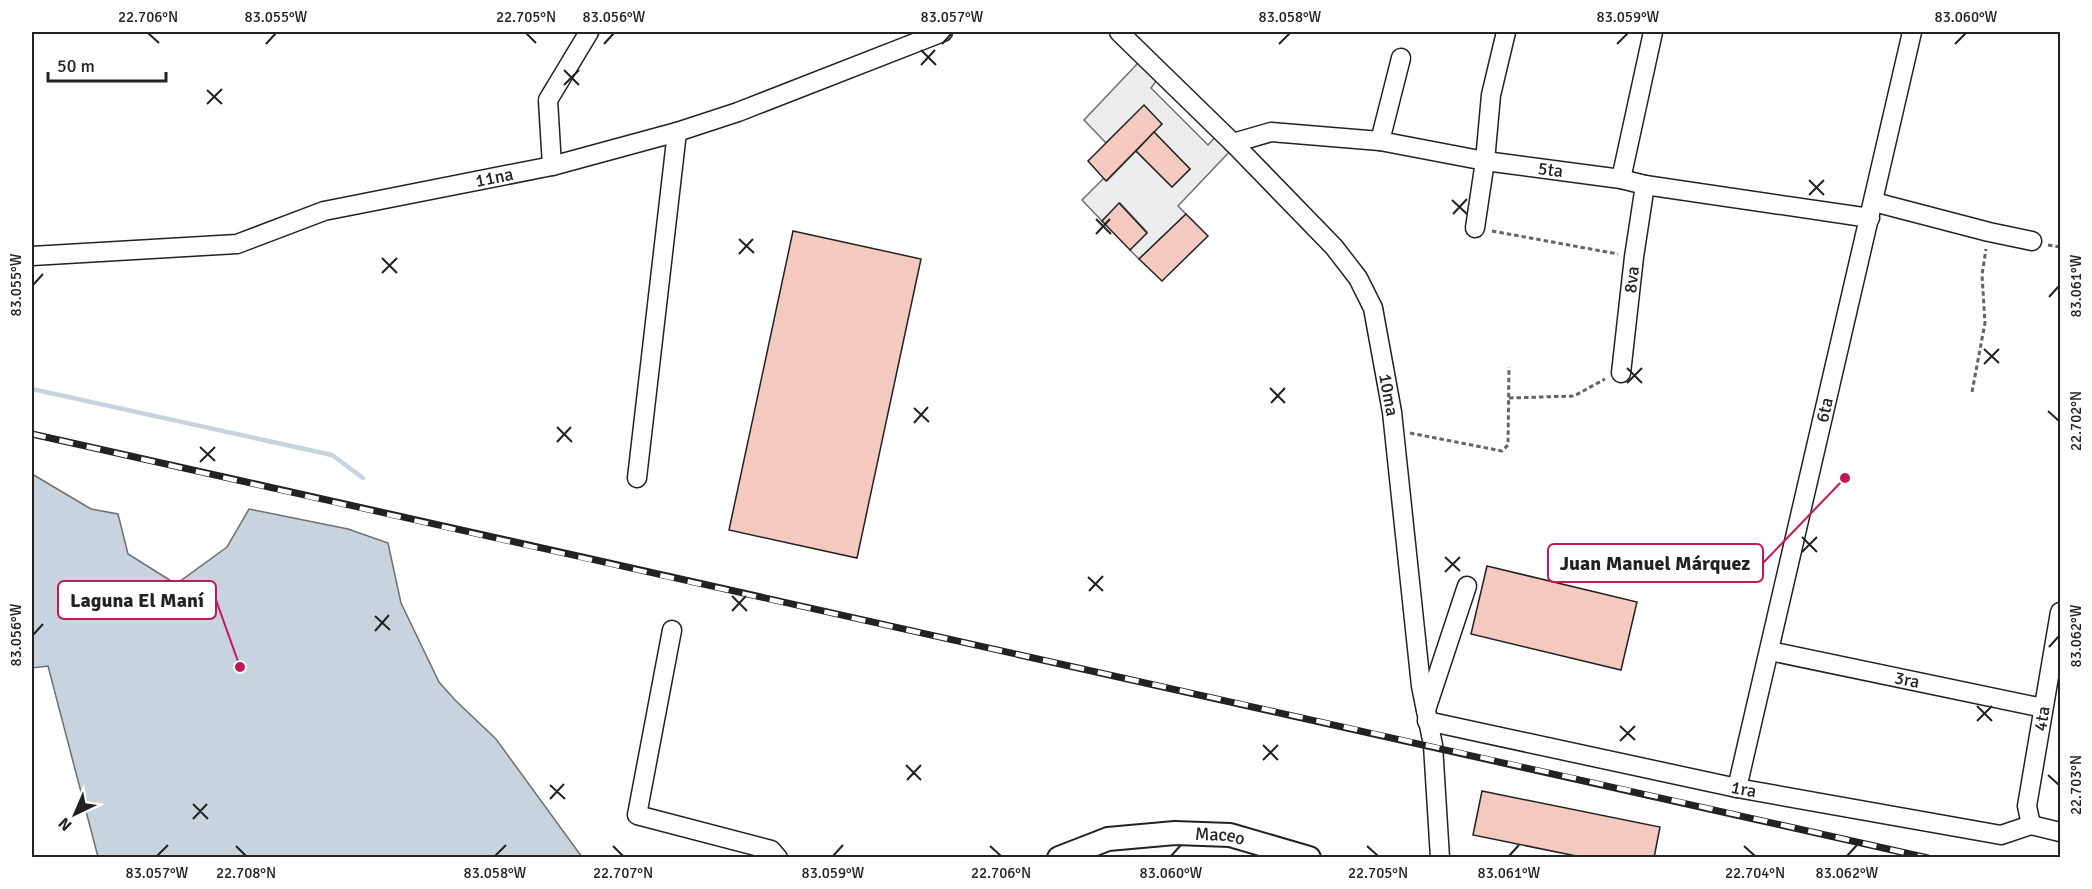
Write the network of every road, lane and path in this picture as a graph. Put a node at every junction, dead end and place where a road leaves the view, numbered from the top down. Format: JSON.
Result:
{"nodes":[{"id":1,"x":589,"y":32,"type":"edge"},
{"id":2,"x":943,"y":32,"type":"edge"},
{"id":3,"x":1119,"y":32,"type":"edge"},
{"id":4,"x":1506,"y":32,"type":"edge"},
{"id":5,"x":1653,"y":32,"type":"edge"},
{"id":6,"x":1912,"y":32,"type":"edge"},
{"id":7,"x":1401,"y":58,"type":"dead end"},
{"id":8,"x":677,"y":132,"type":"junction"},
{"id":9,"x":1380,"y":141,"type":"junction"},
{"id":10,"x":1233,"y":143,"type":"junction"},
{"id":11,"x":1485,"y":160,"type":"junction"},
{"id":12,"x":552,"y":166,"type":"junction"},
{"id":13,"x":1621,"y":179,"type":"junction"},
{"id":14,"x":1645,"y":185,"type":"junction"},
{"id":15,"x":1872,"y":210,"type":"junction"},
{"id":16,"x":1475,"y":228,"type":"joint"},
{"id":17,"x":1989,"y":232,"type":"junction"},
{"id":18,"x":2031,"y":241,"type":"dead end"},
{"id":19,"x":32,"y":256,"type":"edge"},
{"id":20,"x":1634,"y":257,"type":"junction"},
{"id":21,"x":1509,"y":367,"type":"dead end"},
{"id":22,"x":1621,"y":373,"type":"joint"},
{"id":23,"x":1972,"y":392,"type":"dead end"},
{"id":24,"x":1509,"y":398,"type":"junction"},
{"id":25,"x":1393,"y":430,"type":"junction"},
{"id":26,"x":637,"y":478,"type":"dead end"},
{"id":27,"x":1467,"y":586,"type":"dead end"},
{"id":28,"x":2061,"y":612,"type":"edge"},
{"id":29,"x":672,"y":630,"type":"dead end"},
{"id":30,"x":1770,"y":651,"type":"junction"},
{"id":31,"x":2043,"y":708,"type":"junction"},
{"id":32,"x":1426,"y":717,"type":"junction"},
{"id":33,"x":1737,"y":788,"type":"junction"},
{"id":34,"x":2031,"y":825,"type":"junction"},
{"id":35,"x":2061,"y":832,"type":"edge"},
{"id":36,"x":778,"y":858,"type":"edge"},
{"id":37,"x":1059,"y":858,"type":"edge"},
{"id":38,"x":1309,"y":858,"type":"edge"},
{"id":39,"x":1440,"y":858,"type":"edge"}],
"edges":[{"from":1,"to":12,"type":"street"},
{"from":2,"to":8,"type":"street","name":"11na"},
{"from":3,"to":10,"type":"street","name":"10ma"},
{"from":4,"to":11,"type":"street"},
{"from":5,"to":13,"type":"street"},
{"from":6,"to":15,"type":"street","name":"6ta"},
{"from":7,"to":9,"type":"street"},
{"from":8,"to":12,"type":"street","name":"11na"},
{"from":8,"to":26,"type":"street"},
{"from":9,"to":10,"type":"street","name":"5ta"},
{"from":9,"to":11,"type":"street","name":"5ta"},
{"from":10,"to":25,"type":"street","name":"10ma"},
{"from":11,"to":13,"type":"street","name":"5ta"},
{"from":11,"to":16,"type":"street"},
{"from":12,"to":19,"type":"street","name":"11na"},
{"from":13,"to":14,"type":"street","name":"5ta"},
{"from":14,"to":15,"type":"street","name":"5ta"},
{"from":14,"to":20,"type":"street","name":"8va"},
{"from":15,"to":17,"type":"street","name":"5ta"},
{"from":15,"to":30,"type":"street","name":"6ta"},
{"from":16,"to":20,"type":"path"},
{"from":17,"to":18,"type":"street","name":"5ta"},
{"from":17,"to":23,"type":"path"},
{"from":20,"to":22,"type":"street","name":"8va"},
{"from":21,"to":24,"type":"path"},
{"from":22,"to":24,"type":"path"},
{"from":24,"to":25,"type":"path"},
{"from":25,"to":32,"type":"street","name":"10ma"},
{"from":27,"to":32,"type":"street"},
{"from":28,"to":31,"type":"street","name":"4ta"},
{"from":29,"to":36,"type":"street"},
{"from":30,"to":31,"type":"street","name":"3ra"},
{"from":30,"to":33,"type":"street","name":"6ta"},
{"from":31,"to":34,"type":"street","name":"4ta"},
{"from":32,"to":33,"type":"street","name":"1ra"},
{"from":32,"to":39,"type":"street","name":"10ma"},
{"from":33,"to":34,"type":"street","name":"1ra"},
{"from":34,"to":35,"type":"street"},
{"from":37,"to":38,"type":"main road","name":"Maceo"}]}
